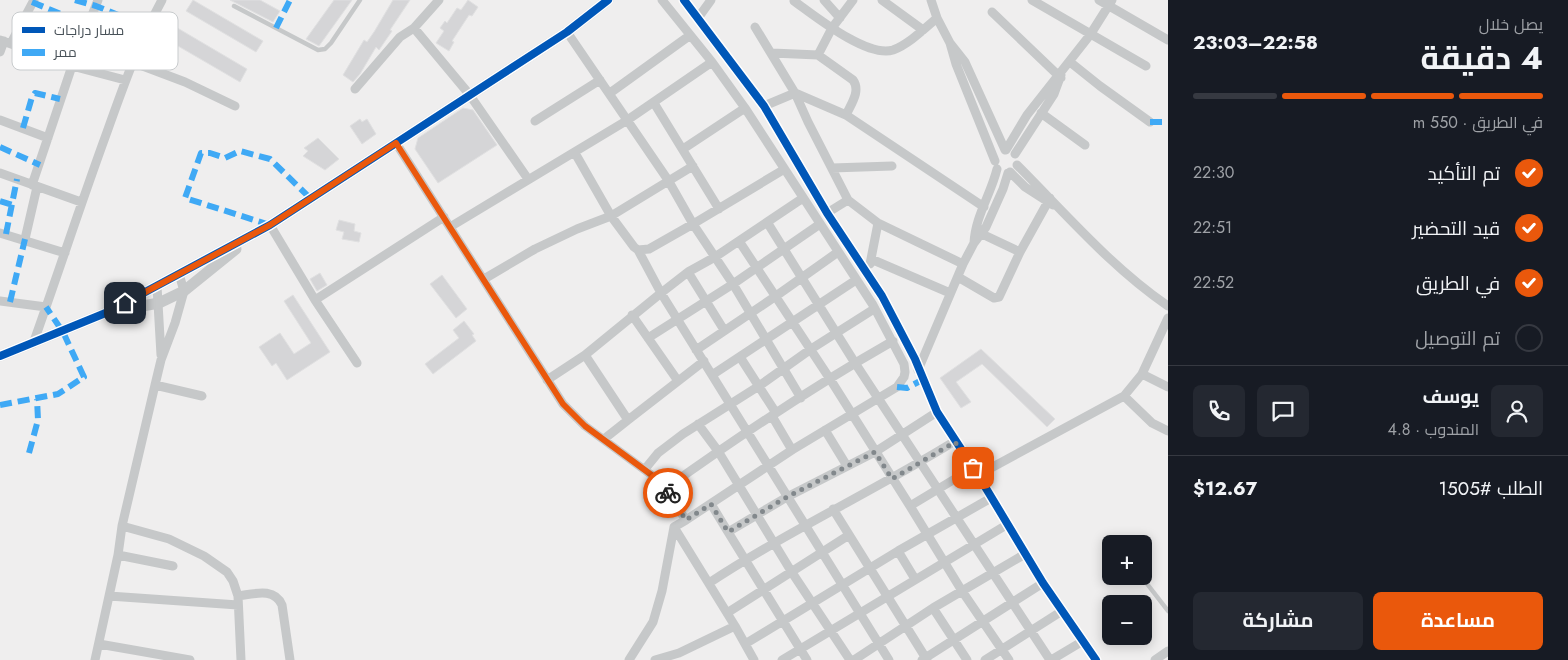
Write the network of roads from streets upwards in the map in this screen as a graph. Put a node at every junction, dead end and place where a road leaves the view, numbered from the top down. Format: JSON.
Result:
{"nodes":[{"id":1,"x":98,"y":0,"type":"edge"},
{"id":2,"x":162,"y":0,"type":"edge"},
{"id":3,"x":439,"y":0,"type":"edge"},
{"id":4,"x":608,"y":0,"type":"edge"},
{"id":5,"x":662,"y":0,"type":"edge"},
{"id":6,"x":684,"y":0,"type":"edge"},
{"id":7,"x":711,"y":0,"type":"edge"},
{"id":8,"x":824,"y":0,"type":"edge"},
{"id":9,"x":853,"y":0,"type":"edge"},
{"id":10,"x":882,"y":0,"type":"edge"},
{"id":11,"x":931,"y":0,"type":"edge"},
{"id":12,"x":1032,"y":0,"type":"edge"},
{"id":13,"x":1099,"y":0,"type":"edge"},
{"id":14,"x":30,"y":1,"type":"edge"},
{"id":15,"x":794,"y":1,"type":"edge"},
{"id":16,"x":1111,"y":3,"type":"edge"},
{"id":17,"x":23,"y":12,"type":"edge"},
{"id":18,"x":93,"y":12,"type":"edge"},
{"id":19,"x":156,"y":12,"type":"edge"},
{"id":20,"x":992,"y":12,"type":"dead end"},
{"id":21,"x":698,"y":18,"type":"junction"},
{"id":22,"x":840,"y":18,"type":"junction"},
{"id":23,"x":937,"y":18,"type":"junction"},
{"id":24,"x":755,"y":27,"type":"dead end"},
{"id":25,"x":414,"y":28,"type":"junction"},
{"id":26,"x":832,"y":28,"type":"junction"},
{"id":27,"x":12,"y":30,"type":"edge"},
{"id":28,"x":923,"y":30,"type":"junction"},
{"id":29,"x":567,"y":32,"type":"junction"},
{"id":30,"x":1090,"y":35,"type":"junction"},
{"id":31,"x":689,"y":36,"type":"junction"},
{"id":32,"x":1168,"y":40,"type":"edge"},
{"id":33,"x":5,"y":41,"type":"edge"},
{"id":34,"x":950,"y":43,"type":"junction"},
{"id":35,"x":0,"y":52,"type":"edge"},
{"id":36,"x":772,"y":53,"type":"junction"},
{"id":37,"x":818,"y":55,"type":"junction"},
{"id":38,"x":712,"y":62,"type":"junction"},
{"id":39,"x":1070,"y":62,"type":"junction"},
{"id":40,"x":1146,"y":66,"type":"dead end"},
{"id":41,"x":71,"y":70,"type":"edge"},
{"id":42,"x":87,"y":70,"type":"edge"},
{"id":43,"x":129,"y":70,"type":"edge"},
{"id":44,"x":153,"y":70,"type":"edge"},
{"id":45,"x":1060,"y":75,"type":"junction"},
{"id":46,"x":125,"y":80,"type":"junction"},
{"id":47,"x":600,"y":80,"type":"junction"},
{"id":48,"x":355,"y":89,"type":"dead end"},
{"id":49,"x":610,"y":93,"type":"junction"},
{"id":50,"x":796,"y":93,"type":"junction"},
{"id":51,"x":469,"y":94,"type":"junction"},
{"id":52,"x":654,"y":103,"type":"junction"},
{"id":53,"x":235,"y":106,"type":"dead end"},
{"id":54,"x":764,"y":106,"type":"junction"},
{"id":55,"x":745,"y":108,"type":"junction"},
{"id":56,"x":1041,"y":113,"type":"junction"},
{"id":57,"x":846,"y":115,"type":"junction"},
{"id":58,"x":0,"y":120,"type":"edge"},
{"id":59,"x":535,"y":121,"type":"dead end"},
{"id":60,"x":626,"y":121,"type":"junction"},
{"id":61,"x":1150,"y":122,"type":"dead end"},
{"id":62,"x":48,"y":138,"type":"junction"},
{"id":63,"x":396,"y":143,"type":"junction"},
{"id":64,"x":1086,"y":145,"type":"dead end"},
{"id":65,"x":683,"y":149,"type":"junction"},
{"id":66,"x":1009,"y":151,"type":"junction"},
{"id":67,"x":575,"y":153,"type":"junction"},
{"id":68,"x":996,"y":165,"type":"junction"},
{"id":69,"x":1017,"y":165,"type":"junction"},
{"id":70,"x":693,"y":166,"type":"junction"},
{"id":71,"x":892,"y":166,"type":"dead end"},
{"id":72,"x":832,"y":168,"type":"junction"},
{"id":73,"x":783,"y":170,"type":"junction"},
{"id":74,"x":1009,"y":172,"type":"junction"},
{"id":75,"x":0,"y":173,"type":"edge"},
{"id":76,"x":528,"y":180,"type":"junction"},
{"id":77,"x":668,"y":180,"type":"junction"},
{"id":78,"x":35,"y":186,"type":"junction"},
{"id":79,"x":803,"y":198,"type":"junction"},
{"id":80,"x":848,"y":200,"type":"junction"},
{"id":81,"x":1049,"y":200,"type":"junction"},
{"id":82,"x":81,"y":202,"type":"junction"},
{"id":83,"x":984,"y":207,"type":"junction"},
{"id":84,"x":719,"y":209,"type":"junction"},
{"id":85,"x":827,"y":214,"type":"junction"},
{"id":86,"x":611,"y":216,"type":"junction"},
{"id":87,"x":444,"y":217,"type":"junction"},
{"id":88,"x":767,"y":222,"type":"junction"},
{"id":89,"x":878,"y":223,"type":"junction"},
{"id":90,"x":693,"y":224,"type":"junction"},
{"id":91,"x":820,"y":224,"type":"junction"},
{"id":92,"x":270,"y":225,"type":"junction"},
{"id":93,"x":450,"y":227,"type":"junction"},
{"id":94,"x":258,"y":231,"type":"junction"},
{"id":95,"x":0,"y":233,"type":"edge"},
{"id":96,"x":982,"y":234,"type":"junction"},
{"id":97,"x":25,"y":240,"type":"junction"},
{"id":98,"x":739,"y":241,"type":"junction"},
{"id":99,"x":974,"y":243,"type":"junction"},
{"id":100,"x":784,"y":249,"type":"junction"},
{"id":101,"x":638,"y":250,"type":"junction"},
{"id":102,"x":838,"y":252,"type":"junction"},
{"id":103,"x":1020,"y":252,"type":"junction"},
{"id":104,"x":65,"y":253,"type":"junction"},
{"id":105,"x":715,"y":257,"type":"junction"},
{"id":106,"x":871,"y":259,"type":"junction"},
{"id":107,"x":963,"y":264,"type":"junction"},
{"id":108,"x":757,"y":268,"type":"junction"},
{"id":109,"x":688,"y":272,"type":"junction"},
{"id":110,"x":867,"y":273,"type":"junction"},
{"id":111,"x":180,"y":274,"type":"junction"},
{"id":112,"x":958,"y":277,"type":"junction"},
{"id":113,"x":802,"y":278,"type":"junction"},
{"id":114,"x":484,"y":279,"type":"junction"},
{"id":115,"x":856,"y":280,"type":"junction"},
{"id":116,"x":733,"y":284,"type":"junction"},
{"id":117,"x":158,"y":286,"type":"junction"},
{"id":118,"x":184,"y":291,"type":"junction"},
{"id":119,"x":661,"y":293,"type":"junction"},
{"id":120,"x":950,"y":293,"type":"junction"},
{"id":121,"x":776,"y":296,"type":"junction"},
{"id":122,"x":315,"y":300,"type":"junction"},
{"id":123,"x":706,"y":300,"type":"junction"},
{"id":124,"x":0,"y":301,"type":"edge"},
{"id":125,"x":158,"y":303,"type":"junction"},
{"id":126,"x":819,"y":304,"type":"junction"},
{"id":127,"x":1168,"y":306,"type":"edge"},
{"id":128,"x":46,"y":307,"type":"junction"},
{"id":129,"x":874,"y":309,"type":"junction"},
{"id":130,"x":108,"y":312,"type":"junction"},
{"id":131,"x":750,"y":313,"type":"junction"},
{"id":132,"x":632,"y":316,"type":"junction"},
{"id":133,"x":1168,"y":318,"type":"edge"},
{"id":134,"x":678,"y":320,"type":"junction"},
{"id":135,"x":793,"y":322,"type":"junction"},
{"id":136,"x":724,"y":330,"type":"junction"},
{"id":137,"x":837,"y":332,"type":"junction"},
{"id":138,"x":648,"y":338,"type":"junction"},
{"id":139,"x":765,"y":339,"type":"junction"},
{"id":140,"x":893,"y":341,"type":"junction"},
{"id":141,"x":33,"y":344,"type":"junction"},
{"id":142,"x":811,"y":349,"type":"junction"},
{"id":143,"x":696,"y":350,"type":"junction"},
{"id":144,"x":585,"y":355,"type":"junction"},
{"id":145,"x":0,"y":356,"type":"edge"},
{"id":146,"x":740,"y":357,"type":"junction"},
{"id":147,"x":161,"y":360,"type":"junction"},
{"id":148,"x":704,"y":361,"type":"junction"},
{"id":149,"x":357,"y":363,"type":"dead end"},
{"id":150,"x":855,"y":363,"type":"junction"},
{"id":151,"x":784,"y":368,"type":"junction"},
{"id":152,"x":918,"y":370,"type":"junction"},
{"id":153,"x":1142,"y":374,"type":"junction"},
{"id":154,"x":712,"y":375,"type":"junction"},
{"id":155,"x":830,"y":379,"type":"junction"},
{"id":156,"x":547,"y":380,"type":"junction"},
{"id":157,"x":678,"y":381,"type":"junction"},
{"id":158,"x":155,"y":385,"type":"junction"},
{"id":159,"x":759,"y":386,"type":"junction"},
{"id":160,"x":1168,"y":387,"type":"edge"},
{"id":161,"x":202,"y":396,"type":"dead end"},
{"id":162,"x":1124,"y":396,"type":"junction"},
{"id":163,"x":801,"y":398,"type":"junction"},
{"id":164,"x":879,"y":398,"type":"junction"},
{"id":165,"x":730,"y":404,"type":"junction"},
{"id":166,"x":937,"y":412,"type":"junction"},
{"id":167,"x":774,"y":414,"type":"junction"},
{"id":168,"x":852,"y":414,"type":"junction"},
{"id":169,"x":628,"y":420,"type":"junction"},
{"id":170,"x":698,"y":424,"type":"junction"},
{"id":171,"x":825,"y":430,"type":"junction"},
{"id":172,"x":1168,"y":431,"type":"edge"},
{"id":173,"x":747,"y":433,"type":"junction"},
{"id":174,"x":903,"y":434,"type":"junction"},
{"id":175,"x":604,"y":439,"type":"junction"},
{"id":176,"x":955,"y":442,"type":"junction"},
{"id":177,"x":792,"y":450,"type":"junction"},
{"id":178,"x":718,"y":451,"type":"junction"},
{"id":179,"x":875,"y":452,"type":"junction"},
{"id":180,"x":921,"y":462,"type":"junction"},
{"id":181,"x":769,"y":466,"type":"junction"},
{"id":182,"x":847,"y":466,"type":"junction"},
{"id":183,"x":645,"y":468,"type":"junction"},
{"id":184,"x":975,"y":472,"type":"junction"},
{"id":185,"x":892,"y":479,"type":"junction"},
{"id":186,"x":738,"y":485,"type":"junction"},
{"id":187,"x":939,"y":488,"type":"junction"},
{"id":188,"x":665,"y":489,"type":"junction"},
{"id":189,"x":787,"y":497,"type":"junction"},
{"id":190,"x":991,"y":498,"type":"junction"},
{"id":191,"x":711,"y":504,"type":"junction"},
{"id":192,"x":910,"y":506,"type":"junction"},
{"id":193,"x":833,"y":509,"type":"junction"},
{"id":194,"x":756,"y":514,"type":"junction"},
{"id":195,"x":958,"y":518,"type":"junction"},
{"id":196,"x":686,"y":520,"type":"junction"},
{"id":197,"x":1008,"y":524,"type":"junction"},
{"id":198,"x":805,"y":525,"type":"junction"},
{"id":199,"x":122,"y":526,"type":"junction"},
{"id":200,"x":674,"y":527,"type":"junction"},
{"id":201,"x":728,"y":532,"type":"junction"},
{"id":202,"x":848,"y":535,"type":"junction"},
{"id":203,"x":927,"y":535,"type":"junction"},
{"id":204,"x":773,"y":542,"type":"junction"},
{"id":205,"x":974,"y":544,"type":"junction"},
{"id":206,"x":898,"y":551,"type":"junction"},
{"id":207,"x":822,"y":552,"type":"junction"},
{"id":208,"x":1025,"y":554,"type":"junction"},
{"id":209,"x":118,"y":555,"type":"junction"},
{"id":210,"x":744,"y":560,"type":"junction"},
{"id":211,"x":944,"y":562,"type":"junction"},
{"id":212,"x":173,"y":566,"type":"dead end"},
{"id":213,"x":870,"y":569,"type":"junction"},
{"id":214,"x":791,"y":570,"type":"junction"},
{"id":215,"x":993,"y":573,"type":"junction"},
{"id":216,"x":915,"y":579,"type":"junction"},
{"id":217,"x":709,"y":583,"type":"junction"},
{"id":218,"x":1043,"y":583,"type":"junction"},
{"id":219,"x":843,"y":585,"type":"junction"},
{"id":220,"x":763,"y":589,"type":"junction"},
{"id":221,"x":962,"y":591,"type":"junction"},
{"id":222,"x":109,"y":596,"type":"junction"},
{"id":223,"x":887,"y":596,"type":"junction"},
{"id":224,"x":238,"y":601,"type":"junction"},
{"id":225,"x":811,"y":603,"type":"junction"},
{"id":226,"x":1012,"y":603,"type":"junction"},
{"id":227,"x":933,"y":608,"type":"junction"},
{"id":228,"x":1062,"y":611,"type":"junction"},
{"id":229,"x":727,"y":613,"type":"junction"},
{"id":230,"x":860,"y":613,"type":"junction"},
{"id":231,"x":982,"y":620,"type":"junction"},
{"id":232,"x":782,"y":622,"type":"junction"},
{"id":233,"x":906,"y":625,"type":"junction"},
{"id":234,"x":735,"y":626,"type":"junction"},
{"id":235,"x":830,"y":631,"type":"junction"},
{"id":236,"x":1031,"y":632,"type":"junction"},
{"id":237,"x":954,"y":639,"type":"junction"},
{"id":238,"x":1083,"y":641,"type":"junction"},
{"id":239,"x":100,"y":644,"type":"junction"},
{"id":240,"x":745,"y":644,"type":"junction"},
{"id":241,"x":878,"y":644,"type":"junction"},
{"id":242,"x":800,"y":649,"type":"junction"},
{"id":243,"x":1002,"y":650,"type":"junction"},
{"id":244,"x":1168,"y":651,"type":"edge"},
{"id":245,"x":749,"y":659,"type":"edge"},
{"id":246,"x":925,"y":659,"type":"edge"},
{"id":247,"x":95,"y":660,"type":"edge"},
{"id":248,"x":190,"y":660,"type":"edge"},
{"id":249,"x":241,"y":660,"type":"edge"},
{"id":250,"x":290,"y":660,"type":"edge"},
{"id":251,"x":629,"y":660,"type":"edge"},
{"id":252,"x":634,"y":660,"type":"edge"},
{"id":253,"x":654,"y":660,"type":"edge"},
{"id":254,"x":782,"y":660,"type":"edge"},
{"id":255,"x":807,"y":660,"type":"edge"},
{"id":256,"x":852,"y":660,"type":"edge"},
{"id":257,"x":889,"y":660,"type":"edge"},
{"id":258,"x":967,"y":660,"type":"edge"},
{"id":259,"x":985,"y":660,"type":"edge"},
{"id":260,"x":1009,"y":660,"type":"edge"},
{"id":261,"x":1051,"y":660,"type":"edge"},
{"id":262,"x":1096,"y":660,"type":"edge"},
{"id":263,"x":1155,"y":660,"type":"edge"}],
"edges":[{"from":1,"to":18,"type":"street"},
{"from":2,"to":19,"type":"street"},
{"from":3,"to":25,"type":"street"},
{"from":4,"to":29,"type":"street"},
{"from":5,"to":31,"type":"street"},
{"from":6,"to":21,"type":"street"},
{"from":7,"to":21,"type":"street"},
{"from":8,"to":22,"type":"street"},
{"from":9,"to":22,"type":"street"},
{"from":10,"to":28,"type":"street"},
{"from":11,"to":23,"type":"street"},
{"from":12,"to":30,"type":"street"},
{"from":13,"to":16,"type":"street"},
{"from":14,"to":17,"type":"street"},
{"from":15,"to":26,"type":"street"},
{"from":16,"to":30,"type":"street"},
{"from":16,"to":32,"type":"street"},
{"from":20,"to":45,"type":"street"},
{"from":21,"to":54,"type":"street"},
{"from":22,"to":26,"type":"street"},
{"from":23,"to":28,"type":"street"},
{"from":23,"to":34,"type":"street"},
{"from":24,"to":36,"type":"street"},
{"from":25,"to":48,"type":"street"},
{"from":25,"to":51,"type":"street"},
{"from":26,"to":28,"type":"street"},
{"from":26,"to":37,"type":"street"},
{"from":27,"to":33,"type":"street"},
{"from":29,"to":47,"type":"street"},
{"from":29,"to":51,"type":"street"},
{"from":30,"to":39,"type":"street"},
{"from":30,"to":40,"type":"street"},
{"from":31,"to":38,"type":"street"},
{"from":31,"to":49,"type":"street"},
{"from":33,"to":35,"type":"street"},
{"from":34,"to":66,"type":"street"},
{"from":34,"to":68,"type":"street"},
{"from":36,"to":37,"type":"street"},
{"from":36,"to":50,"type":"street"},
{"from":37,"to":57,"type":"street"},
{"from":38,"to":52,"type":"street"},
{"from":38,"to":55,"type":"street"},
{"from":39,"to":45,"type":"street"},
{"from":39,"to":61,"type":"street"},
{"from":41,"to":62,"type":"street"},
{"from":42,"to":46,"type":"street"},
{"from":43,"to":46,"type":"street"},
{"from":44,"to":53,"type":"street"},
{"from":45,"to":56,"type":"street"},
{"from":45,"to":66,"type":"street"},
{"from":46,"to":82,"type":"street"},
{"from":47,"to":49,"type":"street"},
{"from":47,"to":59,"type":"street"},
{"from":49,"to":60,"type":"street"},
{"from":50,"to":54,"type":"street"},
{"from":50,"to":57,"type":"street"},
{"from":50,"to":72,"type":"street"},
{"from":51,"to":63,"type":"street"},
{"from":51,"to":76,"type":"street"},
{"from":52,"to":60,"type":"street"},
{"from":52,"to":65,"type":"street"},
{"from":54,"to":85,"type":"street"},
{"from":55,"to":65,"type":"street"},
{"from":55,"to":73,"type":"street"},
{"from":56,"to":64,"type":"street"},
{"from":56,"to":66,"type":"street"},
{"from":57,"to":83,"type":"street"},
{"from":58,"to":62,"type":"street"},
{"from":60,"to":67,"type":"street"},
{"from":60,"to":77,"type":"street"},
{"from":62,"to":78,"type":"street"},
{"from":63,"to":87,"type":"street"},
{"from":63,"to":92,"type":"street"},
{"from":65,"to":70,"type":"street"},
{"from":66,"to":68,"type":"street"},
{"from":66,"to":69,"type":"street"},
{"from":67,"to":76,"type":"street"},
{"from":67,"to":86,"type":"street"},
{"from":68,"to":74,"type":"street"},
{"from":68,"to":83,"type":"street"},
{"from":69,"to":74,"type":"street"},
{"from":69,"to":81,"type":"street"},
{"from":70,"to":77,"type":"street"},
{"from":70,"to":84,"type":"street"},
{"from":71,"to":72,"type":"street"},
{"from":72,"to":80,"type":"street"},
{"from":73,"to":79,"type":"street"},
{"from":73,"to":84,"type":"street"},
{"from":74,"to":81,"type":"street"},
{"from":74,"to":96,"type":"street"},
{"from":75,"to":78,"type":"street"},
{"from":76,"to":93,"type":"street"},
{"from":77,"to":86,"type":"street"},
{"from":77,"to":90,"type":"street"},
{"from":78,"to":82,"type":"street"},
{"from":78,"to":97,"type":"street"},
{"from":79,"to":88,"type":"street"},
{"from":79,"to":91,"type":"street"},
{"from":80,"to":85,"type":"street"},
{"from":80,"to":89,"type":"street"},
{"from":81,"to":103,"type":"street"},
{"from":81,"to":127,"type":"street"},
{"from":82,"to":104,"type":"street"},
{"from":83,"to":99,"type":"street"},
{"from":84,"to":90,"type":"street"},
{"from":85,"to":110,"type":"street"},
{"from":86,"to":101,"type":"street"},
{"from":86,"to":114,"type":"street"},
{"from":87,"to":93,"type":"street"},
{"from":87,"to":122,"type":"street"},
{"from":88,"to":98,"type":"street"},
{"from":88,"to":100,"type":"street"},
{"from":89,"to":106,"type":"street"},
{"from":89,"to":107,"type":"street"},
{"from":90,"to":101,"type":"street"},
{"from":90,"to":105,"type":"street"},
{"from":91,"to":100,"type":"street"},
{"from":91,"to":102,"type":"street"},
{"from":92,"to":94,"type":"street"},
{"from":92,"to":122,"type":"street"},
{"from":93,"to":114,"type":"street"},
{"from":94,"to":111,"type":"street"},
{"from":94,"to":118,"type":"street"},
{"from":95,"to":97,"type":"street"},
{"from":96,"to":99,"type":"street"},
{"from":96,"to":103,"type":"street"},
{"from":97,"to":104,"type":"street"},
{"from":98,"to":105,"type":"street"},
{"from":98,"to":108,"type":"street"},
{"from":99,"to":107,"type":"street"},
{"from":100,"to":108,"type":"street"},
{"from":100,"to":113,"type":"street"},
{"from":101,"to":119,"type":"street"},
{"from":102,"to":113,"type":"street"},
{"from":102,"to":115,"type":"street"},
{"from":103,"to":112,"type":"street"},
{"from":104,"to":128,"type":"street"},
{"from":105,"to":109,"type":"street"},
{"from":105,"to":116,"type":"street"},
{"from":106,"to":110,"type":"street"},
{"from":106,"to":120,"type":"street"},
{"from":107,"to":112,"type":"street"},
{"from":108,"to":116,"type":"street"},
{"from":108,"to":121,"type":"street"},
{"from":109,"to":119,"type":"street"},
{"from":109,"to":123,"type":"street"},
{"from":110,"to":152,"type":"street"},
{"from":111,"to":117,"type":"street"},
{"from":111,"to":118,"type":"street"},
{"from":112,"to":120,"type":"street"},
{"from":113,"to":121,"type":"street"},
{"from":113,"to":126,"type":"street"},
{"from":114,"to":156,"type":"street"},
{"from":115,"to":126,"type":"street"},
{"from":115,"to":129,"type":"street"},
{"from":116,"to":123,"type":"street"},
{"from":116,"to":131,"type":"street"},
{"from":117,"to":125,"type":"street"},
{"from":117,"to":130,"type":"street"},
{"from":118,"to":125,"type":"street"},
{"from":118,"to":147,"type":"street"},
{"from":119,"to":132,"type":"street"},
{"from":119,"to":134,"type":"street"},
{"from":120,"to":152,"type":"street"},
{"from":121,"to":131,"type":"street"},
{"from":121,"to":135,"type":"street"},
{"from":122,"to":149,"type":"street"},
{"from":123,"to":134,"type":"street"},
{"from":123,"to":136,"type":"street"},
{"from":124,"to":128,"type":"street"},
{"from":125,"to":130,"type":"street"},
{"from":125,"to":147,"type":"street"},
{"from":126,"to":135,"type":"street"},
{"from":126,"to":137,"type":"street"},
{"from":128,"to":141,"type":"street"},
{"from":129,"to":137,"type":"street"},
{"from":129,"to":140,"type":"street"},
{"from":130,"to":141,"type":"street"},
{"from":131,"to":136,"type":"street"},
{"from":131,"to":139,"type":"street"},
{"from":132,"to":138,"type":"street"},
{"from":132,"to":144,"type":"street"},
{"from":133,"to":153,"type":"street"},
{"from":134,"to":138,"type":"street"},
{"from":134,"to":143,"type":"street"},
{"from":135,"to":139,"type":"street"},
{"from":135,"to":142,"type":"street"},
{"from":136,"to":143,"type":"street"},
{"from":137,"to":142,"type":"street"},
{"from":137,"to":150,"type":"street"},
{"from":138,"to":157,"type":"street"},
{"from":139,"to":146,"type":"street"},
{"from":139,"to":151,"type":"street"},
{"from":140,"to":150,"type":"street"},
{"from":140,"to":164,"type":"street"},
{"from":141,"to":145,"type":"street"},
{"from":142,"to":151,"type":"street"},
{"from":142,"to":155,"type":"street"},
{"from":143,"to":148,"type":"street"},
{"from":144,"to":156,"type":"street"},
{"from":144,"to":169,"type":"street"},
{"from":146,"to":154,"type":"street"},
{"from":146,"to":159,"type":"street"},
{"from":147,"to":158,"type":"street"},
{"from":148,"to":154,"type":"street"},
{"from":148,"to":157,"type":"street"},
{"from":150,"to":155,"type":"street"},
{"from":150,"to":164,"type":"street"},
{"from":151,"to":159,"type":"street"},
{"from":151,"to":163,"type":"street"},
{"from":152,"to":166,"type":"street"},
{"from":153,"to":160,"type":"street"},
{"from":153,"to":162,"type":"street"},
{"from":154,"to":165,"type":"street"},
{"from":155,"to":163,"type":"street"},
{"from":155,"to":168,"type":"street"},
{"from":156,"to":175,"type":"street"},
{"from":157,"to":169,"type":"street"},
{"from":158,"to":161,"type":"street"},
{"from":158,"to":199,"type":"street"},
{"from":159,"to":165,"type":"street"},
{"from":159,"to":167,"type":"street"},
{"from":162,"to":172,"type":"street"},
{"from":162,"to":184,"type":"street"},
{"from":163,"to":167,"type":"street"},
{"from":164,"to":168,"type":"street"},
{"from":164,"to":174,"type":"street"},
{"from":165,"to":170,"type":"street"},
{"from":165,"to":173,"type":"street"},
{"from":166,"to":174,"type":"street"},
{"from":166,"to":176,"type":"street"},
{"from":167,"to":173,"type":"street"},
{"from":167,"to":177,"type":"street"},
{"from":168,"to":171,"type":"street"},
{"from":168,"to":179,"type":"street"},
{"from":169,"to":175,"type":"street"},
{"from":170,"to":178,"type":"street"},
{"from":170,"to":183,"type":"street"},
{"from":171,"to":177,"type":"street"},
{"from":171,"to":182,"type":"street"},
{"from":173,"to":178,"type":"street"},
{"from":173,"to":181,"type":"street"},
{"from":174,"to":179,"type":"street"},
{"from":174,"to":180,"type":"street"},
{"from":175,"to":183,"type":"street"},
{"from":176,"to":180,"type":"street"},
{"from":176,"to":184,"type":"street"},
{"from":177,"to":181,"type":"street"},
{"from":178,"to":186,"type":"street"},
{"from":178,"to":188,"type":"street"},
{"from":179,"to":182,"type":"street"},
{"from":179,"to":185,"type":"street"},
{"from":180,"to":185,"type":"street"},
{"from":180,"to":187,"type":"street"},
{"from":181,"to":186,"type":"street"},
{"from":181,"to":189,"type":"street"},
{"from":182,"to":189,"type":"street"},
{"from":183,"to":188,"type":"street"},
{"from":184,"to":187,"type":"street"},
{"from":184,"to":190,"type":"street"},
{"from":185,"to":192,"type":"street"},
{"from":185,"to":193,"type":"street"},
{"from":186,"to":191,"type":"street"},
{"from":186,"to":194,"type":"street"},
{"from":187,"to":192,"type":"street"},
{"from":187,"to":195,"type":"street"},
{"from":188,"to":196,"type":"street"},
{"from":189,"to":194,"type":"street"},
{"from":189,"to":198,"type":"street"},
{"from":190,"to":195,"type":"street"},
{"from":190,"to":197,"type":"street"},
{"from":191,"to":196,"type":"street"},
{"from":191,"to":201,"type":"street"},
{"from":192,"to":203,"type":"street"},
{"from":193,"to":198,"type":"street"},
{"from":193,"to":202,"type":"street"},
{"from":194,"to":201,"type":"street"},
{"from":194,"to":204,"type":"street"},
{"from":195,"to":203,"type":"street"},
{"from":195,"to":205,"type":"street"},
{"from":196,"to":200,"type":"street"},
{"from":197,"to":205,"type":"street"},
{"from":197,"to":208,"type":"street"},
{"from":198,"to":204,"type":"street"},
{"from":198,"to":207,"type":"street"},
{"from":199,"to":209,"type":"street"},
{"from":199,"to":224,"type":"street"},
{"from":200,"to":217,"type":"street"},
{"from":200,"to":251,"type":"street"},
{"from":201,"to":210,"type":"street"},
{"from":202,"to":207,"type":"street"},
{"from":202,"to":213,"type":"street"},
{"from":203,"to":206,"type":"street"},
{"from":203,"to":211,"type":"street"},
{"from":204,"to":210,"type":"street"},
{"from":204,"to":214,"type":"street"},
{"from":205,"to":211,"type":"street"},
{"from":205,"to":215,"type":"street"},
{"from":206,"to":213,"type":"street"},
{"from":206,"to":216,"type":"street"},
{"from":207,"to":214,"type":"street"},
{"from":207,"to":219,"type":"street"},
{"from":208,"to":215,"type":"street"},
{"from":208,"to":218,"type":"street"},
{"from":209,"to":212,"type":"street"},
{"from":209,"to":222,"type":"street"},
{"from":210,"to":217,"type":"street"},
{"from":210,"to":220,"type":"street"},
{"from":211,"to":216,"type":"street"},
{"from":211,"to":221,"type":"street"},
{"from":213,"to":219,"type":"street"},
{"from":213,"to":223,"type":"street"},
{"from":214,"to":220,"type":"street"},
{"from":214,"to":225,"type":"street"},
{"from":215,"to":221,"type":"street"},
{"from":215,"to":226,"type":"street"},
{"from":216,"to":223,"type":"street"},
{"from":217,"to":229,"type":"street"},
{"from":218,"to":226,"type":"street"},
{"from":218,"to":228,"type":"street"},
{"from":219,"to":225,"type":"street"},
{"from":219,"to":230,"type":"street"},
{"from":220,"to":229,"type":"street"},
{"from":220,"to":232,"type":"street"},
{"from":221,"to":227,"type":"street"},
{"from":221,"to":231,"type":"street"},
{"from":222,"to":224,"type":"street"},
{"from":222,"to":239,"type":"street"},
{"from":223,"to":230,"type":"street"},
{"from":223,"to":233,"type":"street"},
{"from":224,"to":249,"type":"street"},
{"from":224,"to":250,"type":"street"},
{"from":225,"to":232,"type":"street"},
{"from":225,"to":235,"type":"street"},
{"from":226,"to":231,"type":"street"},
{"from":226,"to":236,"type":"street"},
{"from":227,"to":233,"type":"street"},
{"from":227,"to":237,"type":"street"},
{"from":228,"to":236,"type":"street"},
{"from":228,"to":238,"type":"street"},
{"from":229,"to":234,"type":"street"},
{"from":230,"to":235,"type":"street"},
{"from":230,"to":241,"type":"street"},
{"from":231,"to":237,"type":"street"},
{"from":231,"to":243,"type":"street"},
{"from":232,"to":240,"type":"street"},
{"from":232,"to":242,"type":"street"},
{"from":233,"to":241,"type":"street"},
{"from":233,"to":246,"type":"street"},
{"from":234,"to":240,"type":"street"},
{"from":234,"to":253,"type":"street"},
{"from":235,"to":242,"type":"street"},
{"from":235,"to":256,"type":"street"},
{"from":236,"to":243,"type":"street"},
{"from":236,"to":261,"type":"street"},
{"from":237,"to":246,"type":"street"},
{"from":237,"to":258,"type":"street"},
{"from":238,"to":261,"type":"street"},
{"from":238,"to":262,"type":"street"},
{"from":239,"to":247,"type":"street"},
{"from":239,"to":248,"type":"street"},
{"from":240,"to":245,"type":"street"},
{"from":241,"to":256,"type":"street"},
{"from":241,"to":257,"type":"street"},
{"from":242,"to":254,"type":"street"},
{"from":242,"to":255,"type":"street"},
{"from":243,"to":259,"type":"street"},
{"from":243,"to":260,"type":"street"},
{"from":244,"to":263,"type":"street"},
{"from":251,"to":252,"type":"street"}]}
